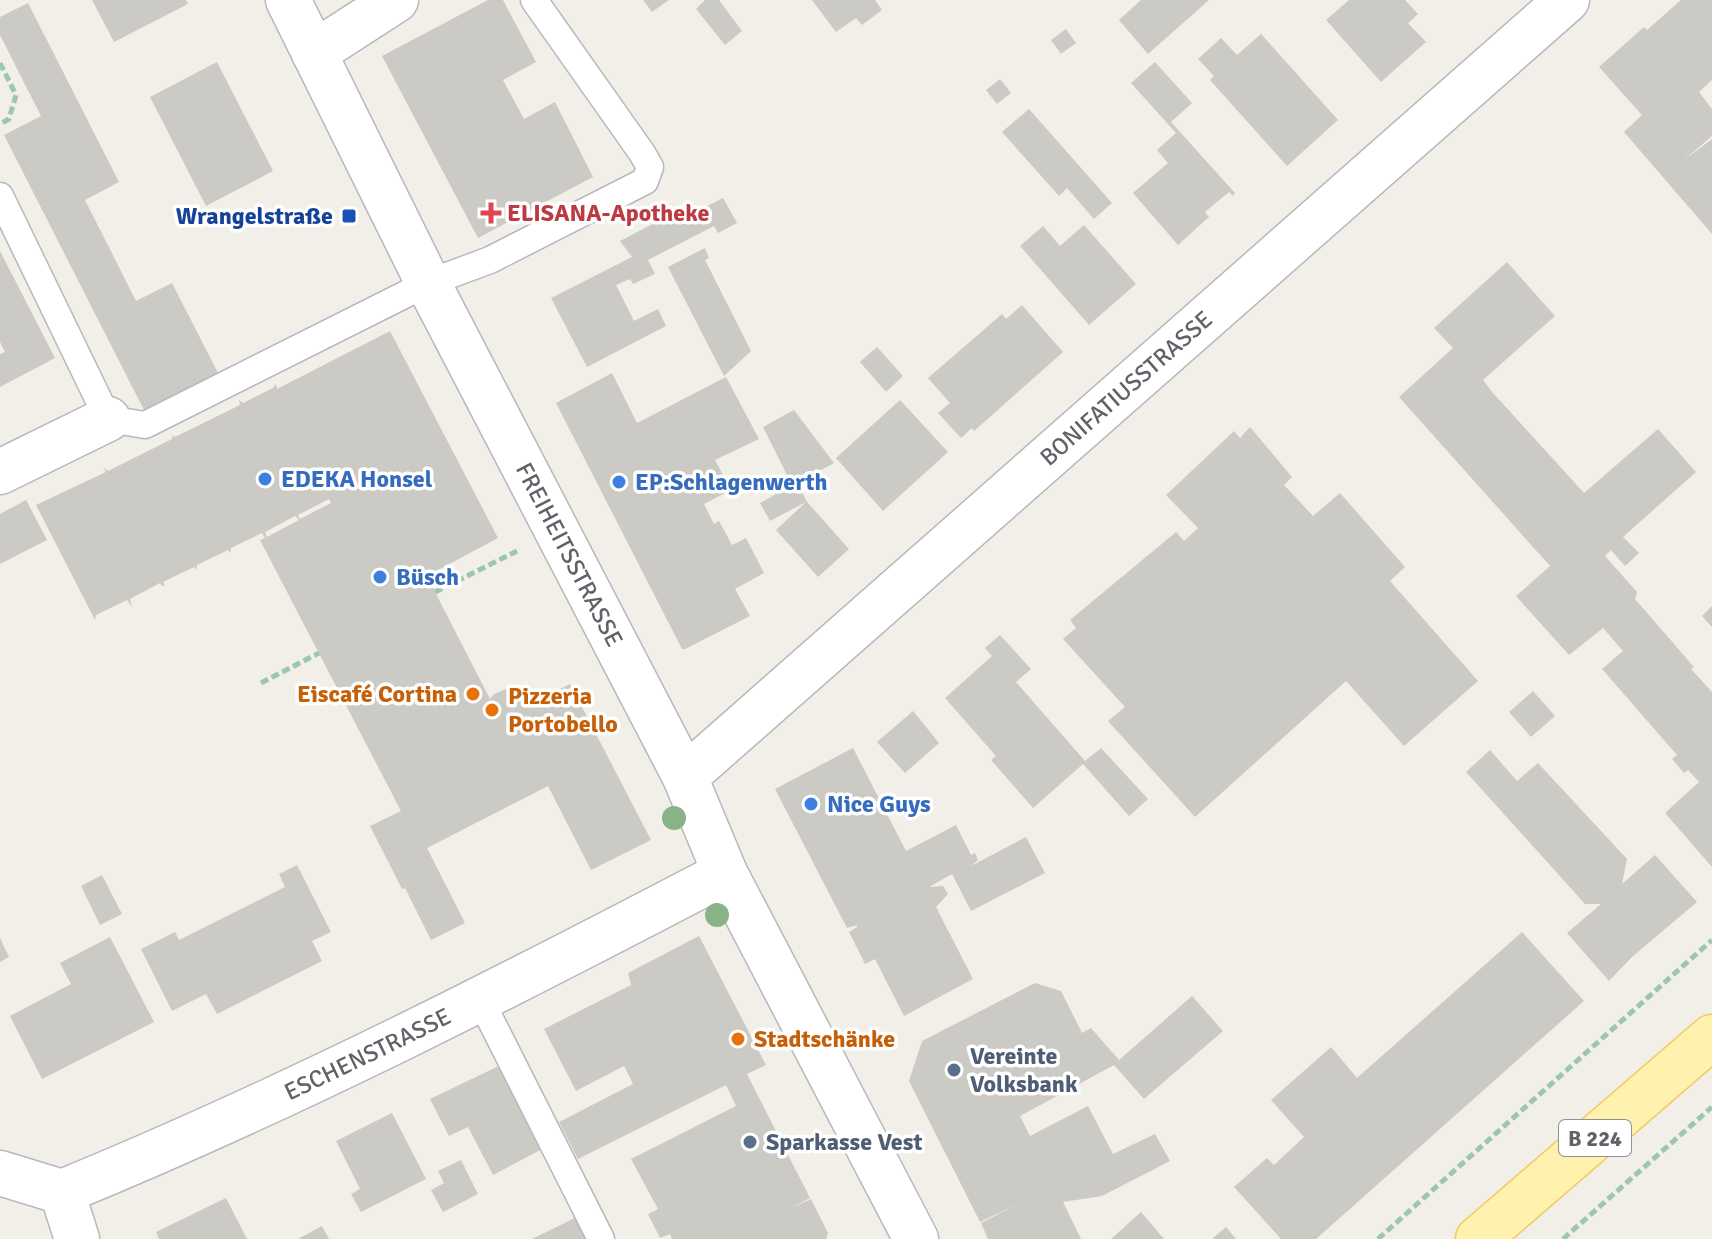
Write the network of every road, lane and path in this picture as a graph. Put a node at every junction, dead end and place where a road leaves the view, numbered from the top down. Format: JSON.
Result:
{"nodes":[{"id":1,"x":288,"y":0,"type":"edge"},
{"id":2,"x":396,"y":0,"type":"edge"},
{"id":3,"x":534,"y":0,"type":"edge"},
{"id":4,"x":1567,"y":0,"type":"edge"},
{"id":5,"x":314,"y":53,"type":"junction"},
{"id":6,"x":0,"y":63,"type":"edge"},
{"id":7,"x":0,"y":124,"type":"edge"},
{"id":8,"x":0,"y":196,"type":"edge"},
{"id":9,"x":428,"y":283,"type":"junction"},
{"id":10,"x":108,"y":419,"type":"junction"},
{"id":11,"x":0,"y":472,"type":"edge"},
{"id":12,"x":557,"y":531,"type":"junction"},
{"id":13,"x":435,"y":592,"type":"dead end"},
{"id":14,"x":319,"y":653,"type":"dead end"},
{"id":15,"x":261,"y":683,"type":"dead end"},
{"id":16,"x":685,"y":777,"type":"junction"},
{"id":17,"x":725,"y":873,"type":"junction"},
{"id":18,"x":1712,"y":940,"type":"edge"},
{"id":19,"x":481,"y":1001,"type":"junction"},
{"id":20,"x":1712,"y":1037,"type":"edge"},
{"id":21,"x":1712,"y":1107,"type":"edge"},
{"id":22,"x":0,"y":1173,"type":"edge"},
{"id":23,"x":62,"y":1192,"type":"junction"},
{"id":24,"x":77,"y":1239,"type":"edge"},
{"id":25,"x":601,"y":1239,"type":"edge"},
{"id":26,"x":916,"y":1239,"type":"edge"},
{"id":27,"x":1378,"y":1239,"type":"edge"},
{"id":28,"x":1478,"y":1239,"type":"edge"},
{"id":29,"x":1563,"y":1239,"type":"edge"}],
"edges":[{"from":1,"to":5,"type":"street","name":"FREIHEITSSTRASSE"},
{"from":2,"to":5,"type":"street"},
{"from":3,"to":9,"type":"lane"},
{"from":4,"to":16,"type":"street","name":"BONIFATIUSSTRASSE"},
{"from":5,"to":9,"type":"street","name":"FREIHEITSSTRASSE"},
{"from":6,"to":7,"type":"path"},
{"from":8,"to":10,"type":"lane"},
{"from":9,"to":10,"type":"lane"},
{"from":9,"to":12,"type":"street","name":"FREIHEITSSTRASSE"},
{"from":10,"to":11,"type":"street"},
{"from":12,"to":13,"type":"path"},
{"from":12,"to":16,"type":"street","name":"FREIHEITSSTRASSE"},
{"from":14,"to":15,"type":"path"},
{"from":16,"to":17,"type":"street","name":"FREIHEITSSTRASSE"},
{"from":17,"to":19,"type":"street","name":"ESCHENSTRASSE"},
{"from":17,"to":26,"type":"street","name":"FREIHEITSSTRASSE"},
{"from":18,"to":27,"type":"path"},
{"from":19,"to":23,"type":"street","name":"ESCHENSTRASSE"},
{"from":19,"to":25,"type":"lane"},
{"from":20,"to":28,"type":"main road","number":"B 224"},
{"from":21,"to":29,"type":"path"},
{"from":22,"to":23,"type":"street"},
{"from":23,"to":24,"type":"street"}]}
